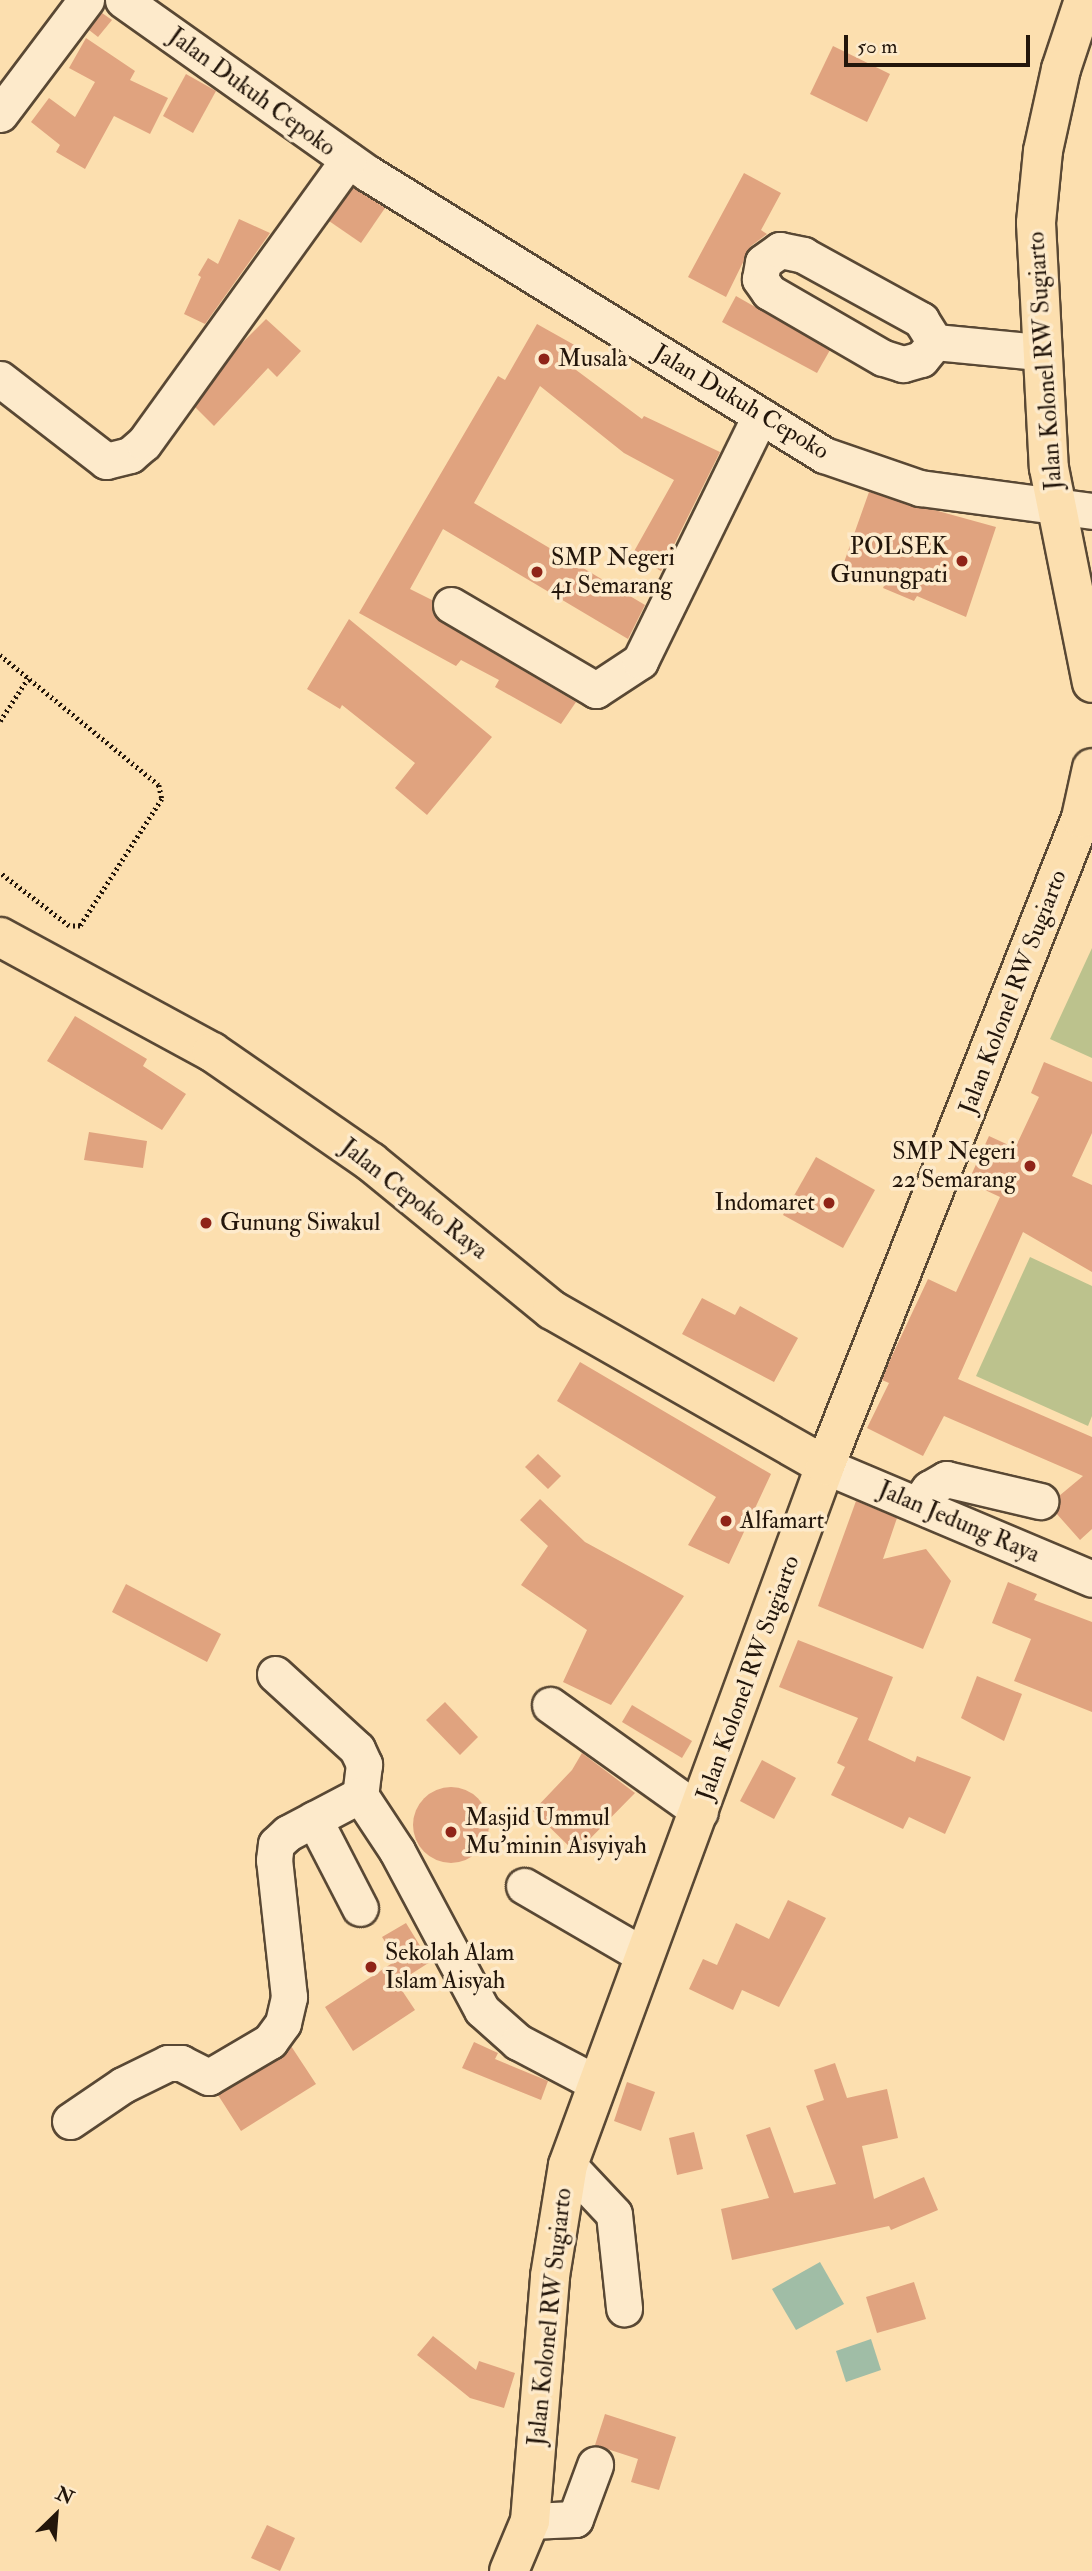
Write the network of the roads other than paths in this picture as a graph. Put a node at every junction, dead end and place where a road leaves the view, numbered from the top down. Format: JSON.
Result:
{"nodes":[{"id":1,"x":86,"y":0,"type":"edge"},
{"id":2,"x":123,"y":0,"type":"edge"},
{"id":3,"x":1084,"y":0,"type":"edge"},
{"id":4,"x":0,"y":114,"type":"edge"},
{"id":5,"x":348,"y":160,"type":"junction"},
{"id":6,"x":935,"y":342,"type":"dead end"},
{"id":7,"x":1039,"y":352,"type":"junction"},
{"id":8,"x":0,"y":379,"type":"edge"},
{"id":9,"x":760,"y":416,"type":"junction"},
{"id":10,"x":1054,"y":509,"type":"junction"},
{"id":11,"x":1092,"y":510,"type":"edge"},
{"id":12,"x":451,"y":606,"type":"dead end"},
{"id":13,"x":1092,"y":683,"type":"edge"},
{"id":14,"x":1092,"y":768,"type":"edge"},
{"id":15,"x":0,"y":937,"type":"edge"},
{"id":16,"x":825,"y":1466,"type":"junction"},
{"id":17,"x":1040,"y":1501,"type":"dead end"},
{"id":18,"x":918,"y":1504,"type":"junction"},
{"id":19,"x":1092,"y":1579,"type":"edge"},
{"id":20,"x":275,"y":1674,"type":"dead end"},
{"id":21,"x":550,"y":1705,"type":"dead end"},
{"id":22,"x":360,"y":1795,"type":"junction"},
{"id":23,"x":700,"y":1812,"type":"junction"},
{"id":24,"x":314,"y":1819,"type":"junction"},
{"id":25,"x":524,"y":1886,"type":"dead end"},
{"id":26,"x":360,"y":1908,"type":"dead end"},
{"id":27,"x":643,"y":1955,"type":"junction"},
{"id":28,"x":596,"y":2083,"type":"junction"},
{"id":29,"x":70,"y":2121,"type":"dead end"},
{"id":30,"x":568,"y":2165,"type":"junction"},
{"id":31,"x":624,"y":2308,"type":"dead end"},
{"id":32,"x":595,"y":2465,"type":"dead end"},
{"id":33,"x":530,"y":2521,"type":"junction"},
{"id":34,"x":509,"y":2571,"type":"edge"}],
"edges":[{"from":1,"to":4,"type":"street"},
{"from":2,"to":5,"type":"street","name":"Jalan Dukuh Cepoko"},
{"from":3,"to":7,"type":"main road","name":"Jalan Kolonel RW Sugiarto"},
{"from":5,"to":8,"type":"street","name":"Jalan Dukuh Cepoko"},
{"from":5,"to":9,"type":"street","name":"Jalan Dukuh Cepoko"},
{"from":6,"to":7,"type":"street"},
{"from":7,"to":10,"type":"main road","name":"Jalan Kolonel RW Sugiarto"},
{"from":9,"to":10,"type":"street","name":"Jalan Dukuh Cepoko"},
{"from":9,"to":12,"type":"street"},
{"from":10,"to":11,"type":"street","name":"Jalan Dukuh Cepoko"},
{"from":10,"to":13,"type":"main road","name":"Jalan Kolonel RW Sugiarto"},
{"from":14,"to":16,"type":"main road","name":"Jalan Kolonel RW Sugiarto"},
{"from":15,"to":16,"type":"main road","name":"Jalan Cepoko Raya"},
{"from":16,"to":18,"type":"street","name":"Jalan Jedung Raya"},
{"from":16,"to":23,"type":"main road","name":"Jalan Kolonel RW Sugiarto"},
{"from":17,"to":18,"type":"street"},
{"from":18,"to":19,"type":"street","name":"Jalan Jedung Raya"},
{"from":20,"to":22,"type":"street"},
{"from":21,"to":23,"type":"street"},
{"from":22,"to":24,"type":"street"},
{"from":22,"to":28,"type":"street"},
{"from":23,"to":27,"type":"main road","name":"Jalan Kolonel RW Sugiarto"},
{"from":24,"to":26,"type":"street"},
{"from":24,"to":29,"type":"street"},
{"from":25,"to":27,"type":"street"},
{"from":27,"to":28,"type":"main road","name":"Jalan Kolonel RW Sugiarto"},
{"from":28,"to":30,"type":"main road","name":"Jalan Kolonel RW Sugiarto"},
{"from":30,"to":31,"type":"street"},
{"from":30,"to":33,"type":"main road","name":"Jalan Kolonel RW Sugiarto"},
{"from":32,"to":33,"type":"street"},
{"from":33,"to":34,"type":"main road","name":"Jalan Kolonel RW Sugiarto"}]}
